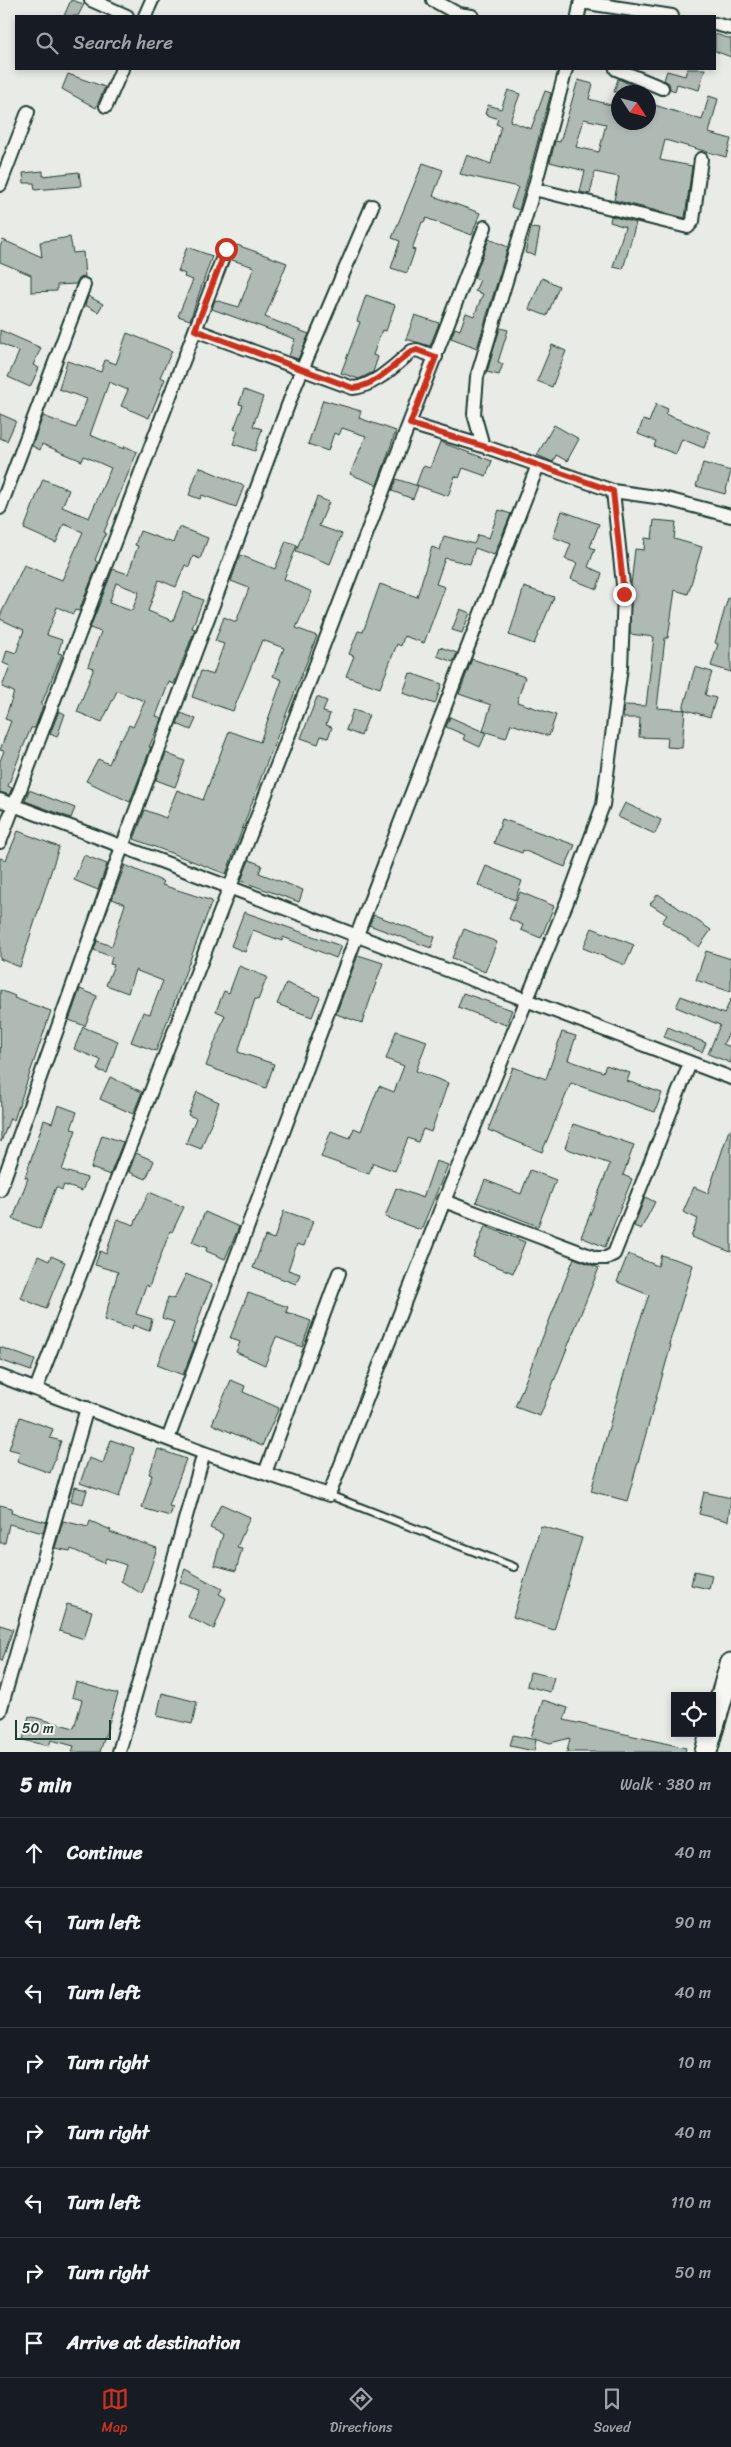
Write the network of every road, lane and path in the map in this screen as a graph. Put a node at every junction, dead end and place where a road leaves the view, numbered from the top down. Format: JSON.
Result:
{"nodes":[{"id":1,"x":91,"y":0,"type":"edge"},
{"id":2,"x":152,"y":0,"type":"edge"},
{"id":3,"x":581,"y":1,"type":"edge"},
{"id":4,"x":440,"y":2,"type":"edge"},
{"id":5,"x":125,"y":15,"type":"edge"},
{"id":6,"x":144,"y":15,"type":"edge"},
{"id":7,"x":465,"y":15,"type":"edge"},
{"id":8,"x":578,"y":15,"type":"edge"},
{"id":9,"x":666,"y":15,"type":"edge"},
{"id":10,"x":716,"y":24,"type":"edge"},
{"id":11,"x":731,"y":28,"type":"edge"},
{"id":12,"x":122,"y":70,"type":"edge"},
{"id":13,"x":566,"y":70,"type":"edge"},
{"id":14,"x":618,"y":70,"type":"edge"},
{"id":15,"x":662,"y":88,"type":"dead end"},
{"id":16,"x":106,"y":106,"type":"dead end"},
{"id":17,"x":28,"y":112,"type":"dead end"},
{"id":18,"x":701,"y":158,"type":"dead end"},
{"id":19,"x":0,"y":185,"type":"edge"},
{"id":20,"x":534,"y":189,"type":"junction"},
{"id":21,"x":372,"y":206,"type":"dead end"},
{"id":22,"x":485,"y":227,"type":"dead end"},
{"id":23,"x":226,"y":249,"type":"dead end"},
{"id":24,"x":84,"y":285,"type":"dead end"},
{"id":25,"x":195,"y":330,"type":"junction"},
{"id":26,"x":436,"y":357,"type":"junction"},
{"id":27,"x":302,"y":370,"type":"junction"},
{"id":28,"x":410,"y":424,"type":"junction"},
{"id":29,"x":483,"y":446,"type":"junction"},
{"id":30,"x":538,"y":465,"type":"junction"},
{"id":31,"x":613,"y":491,"type":"junction"},
{"id":32,"x":0,"y":508,"type":"edge"},
{"id":33,"x":731,"y":516,"type":"edge"},
{"id":34,"x":0,"y":800,"type":"edge"},
{"id":35,"x":14,"y":806,"type":"junction"},
{"id":36,"x":0,"y":842,"type":"edge"},
{"id":37,"x":122,"y":846,"type":"junction"},
{"id":38,"x":231,"y":888,"type":"junction"},
{"id":39,"x":357,"y":936,"type":"junction"},
{"id":40,"x":526,"y":999,"type":"junction"},
{"id":41,"x":690,"y":1063,"type":"junction"},
{"id":42,"x":731,"y":1078,"type":"edge"},
{"id":43,"x":0,"y":1190,"type":"edge"},
{"id":44,"x":444,"y":1201,"type":"junction"},
{"id":45,"x":340,"y":1273,"type":"dead end"},
{"id":46,"x":0,"y":1376,"type":"edge"},
{"id":47,"x":36,"y":1389,"type":"junction"},
{"id":48,"x":87,"y":1408,"type":"junction"},
{"id":49,"x":168,"y":1439,"type":"junction"},
{"id":50,"x":204,"y":1453,"type":"junction"},
{"id":51,"x":265,"y":1473,"type":"junction"},
{"id":52,"x":329,"y":1495,"type":"junction"},
{"id":53,"x":514,"y":1566,"type":"dead end"},
{"id":54,"x":731,"y":1664,"type":"edge"},
{"id":55,"x":0,"y":1711,"type":"edge"},
{"id":56,"x":716,"y":1716,"type":"edge"},
{"id":57,"x":710,"y":1737,"type":"edge"},
{"id":58,"x":120,"y":1752,"type":"edge"},
{"id":59,"x":706,"y":1752,"type":"edge"}],
"edges":[{"from":1,"to":5,"type":"street"},
{"from":2,"to":6,"type":"street"},
{"from":3,"to":8,"type":"street"},
{"from":3,"to":9,"type":"street"},
{"from":4,"to":7,"type":"street"},
{"from":10,"to":11,"type":"street"},
{"from":12,"to":16,"type":"street"},
{"from":13,"to":20,"type":"street"},
{"from":14,"to":15,"type":"street"},
{"from":17,"to":19,"type":"street"},
{"from":18,"to":20,"type":"street"},
{"from":20,"to":29,"type":"street"},
{"from":21,"to":27,"type":"street"},
{"from":22,"to":26,"type":"street"},
{"from":23,"to":25,"type":"street"},
{"from":24,"to":32,"type":"street"},
{"from":25,"to":27,"type":"street"},
{"from":25,"to":35,"type":"street"},
{"from":26,"to":27,"type":"street"},
{"from":26,"to":28,"type":"street"},
{"from":27,"to":37,"type":"street"},
{"from":28,"to":29,"type":"street"},
{"from":28,"to":38,"type":"street"},
{"from":29,"to":30,"type":"street"},
{"from":30,"to":31,"type":"street"},
{"from":30,"to":39,"type":"street"},
{"from":31,"to":33,"type":"street"},
{"from":31,"to":40,"type":"street"},
{"from":34,"to":35,"type":"street"},
{"from":35,"to":36,"type":"street"},
{"from":35,"to":37,"type":"street"},
{"from":37,"to":38,"type":"street"},
{"from":37,"to":43,"type":"street"},
{"from":38,"to":39,"type":"street"},
{"from":38,"to":47,"type":"street"},
{"from":39,"to":40,"type":"street"},
{"from":39,"to":49,"type":"street"},
{"from":40,"to":41,"type":"street"},
{"from":40,"to":44,"type":"street"},
{"from":41,"to":42,"type":"street"},
{"from":41,"to":44,"type":"street"},
{"from":44,"to":52,"type":"street"},
{"from":45,"to":51,"type":"street"},
{"from":46,"to":47,"type":"street"},
{"from":47,"to":48,"type":"street"},
{"from":48,"to":49,"type":"street"},
{"from":48,"to":55,"type":"street"},
{"from":49,"to":50,"type":"street"},
{"from":50,"to":51,"type":"street"},
{"from":50,"to":58,"type":"street"},
{"from":51,"to":52,"type":"street"},
{"from":52,"to":53,"type":"lane"},
{"from":54,"to":56,"type":"highway"},
{"from":57,"to":59,"type":"highway"}]}
